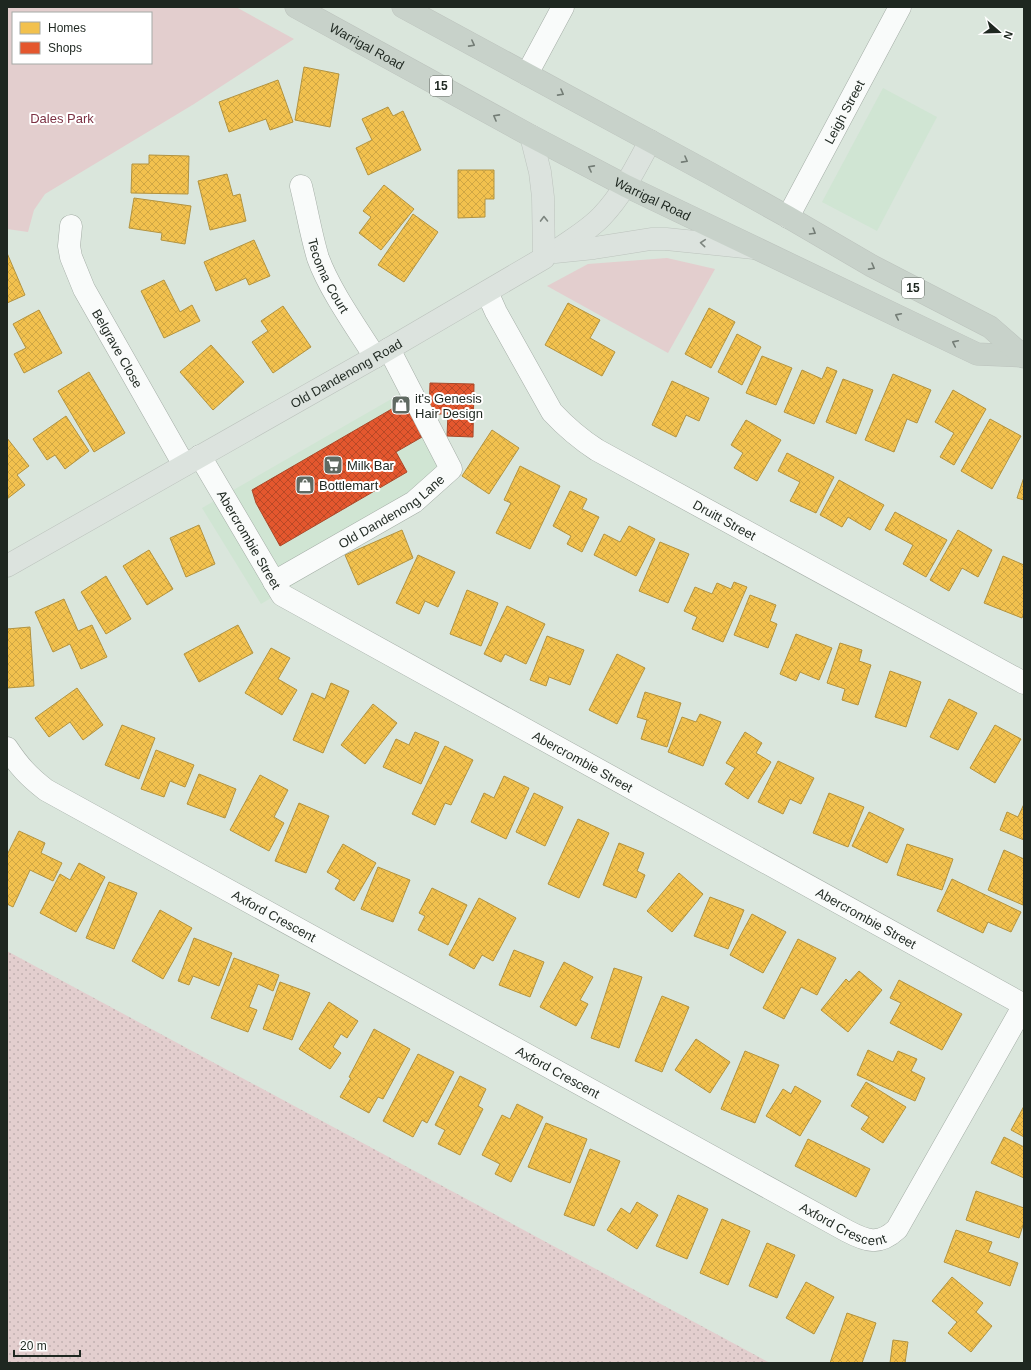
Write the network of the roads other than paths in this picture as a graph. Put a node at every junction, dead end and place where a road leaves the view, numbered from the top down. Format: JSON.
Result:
{"nodes":[{"id":1,"x":296,"y":7,"type":"edge"},
{"id":2,"x":403,"y":7,"type":"edge"},
{"id":3,"x":563,"y":7,"type":"edge"},
{"id":4,"x":900,"y":7,"type":"edge"},
{"id":5,"x":527,"y":74,"type":"junction"},
{"id":6,"x":531,"y":136,"type":"junction"},
{"id":7,"x":650,"y":141,"type":"junction"},
{"id":8,"x":301,"y":186,"type":"dead end"},
{"id":9,"x":626,"y":186,"type":"junction"},
{"id":10,"x":788,"y":217,"type":"junction"},
{"id":11,"x":71,"y":226,"type":"dead end"},
{"id":12,"x":756,"y":248,"type":"junction"},
{"id":13,"x":550,"y":255,"type":"junction"},
{"id":14,"x":487,"y":292,"type":"junction"},
{"id":15,"x":382,"y":353,"type":"junction"},
{"id":16,"x":1023,"y":356,"type":"edge"},
{"id":17,"x":192,"y":461,"type":"junction"},
{"id":18,"x":7,"y":566,"type":"edge"},
{"id":19,"x":274,"y":582,"type":"junction"},
{"id":20,"x":1024,"y":683,"type":"edge"},
{"id":21,"x":7,"y":748,"type":"edge"},
{"id":22,"x":1024,"y":1005,"type":"edge"}],
"edges":[{"from":6,"to":1,"type":"highway","name":"Warrigal Road","number":"15","one_way":true},
{"from":2,"to":5,"type":"highway","name":"Warrigal Road","number":"15","one_way":true},
{"from":3,"to":5,"type":"street"},
{"from":4,"to":10,"type":"street","name":"Leigh Street"},
{"from":5,"to":7,"type":"highway","name":"Warrigal Road","number":"15","one_way":true},
{"from":9,"to":6,"type":"highway","name":"Warrigal Road","number":"15","one_way":true},
{"from":13,"to":6,"type":"main road","one_way":true},
{"from":7,"to":9,"type":"main road","name":"Old Dandenong Road"},
{"from":7,"to":10,"type":"highway","name":"Warrigal Road","number":"15","one_way":true},
{"from":8,"to":15,"type":"street","name":"Tecoma Court"},
{"from":9,"to":12,"type":"highway","name":"Warrigal Road","number":"15"},
{"from":9,"to":13,"type":"main road","name":"Old Dandenong Road"},
{"from":10,"to":16,"type":"highway","name":"Warrigal Road","number":"15","one_way":true},
{"from":11,"to":17,"type":"street","name":"Belgrave Close"},
{"from":12,"to":13,"type":"main road","one_way":true},
{"from":16,"to":12,"type":"highway","name":"Warrigal Road","number":"15","one_way":true},
{"from":13,"to":14,"type":"main road","name":"Old Dandenong Road"},
{"from":14,"to":15,"type":"main road","name":"Old Dandenong Road"},
{"from":14,"to":20,"type":"street","name":"Druitt Street"},
{"from":15,"to":17,"type":"main road","name":"Old Dandenong Road"},
{"from":15,"to":19,"type":"street","name":"Old Dandenong Lane"},
{"from":17,"to":18,"type":"main road","name":"Old Dandenong Road"},
{"from":17,"to":19,"type":"street","name":"Abercrombie Street"},
{"from":19,"to":22,"type":"street","name":"Abercrombie Street"},
{"from":21,"to":22,"type":"street","name":"Axford Crescent"}]}
